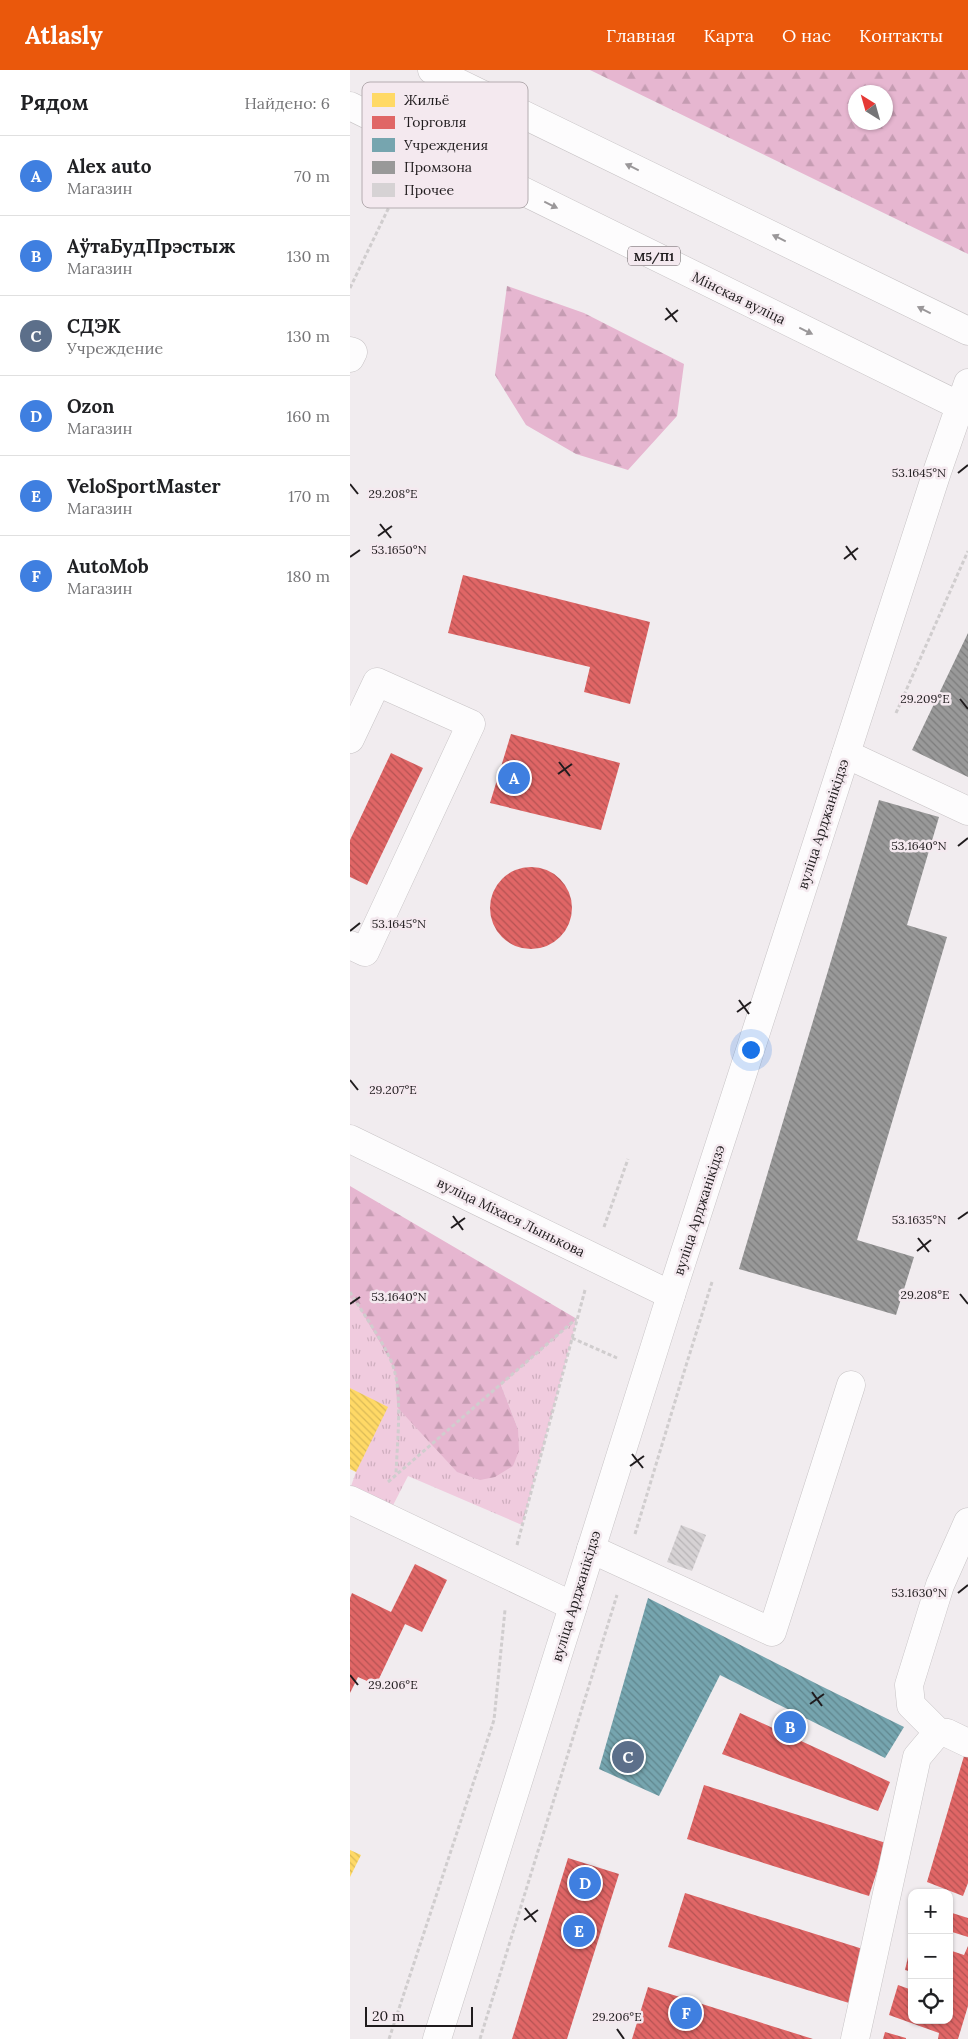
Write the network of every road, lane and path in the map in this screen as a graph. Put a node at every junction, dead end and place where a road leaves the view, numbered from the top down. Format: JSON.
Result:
{"nodes":[{"id":1,"x":432,"y":70,"type":"edge"},
{"id":2,"x":457,"y":82,"type":"edge"},
{"id":3,"x":350,"y":106,"type":"edge"},
{"id":4,"x":362,"y":112,"type":"edge"},
{"id":5,"x":528,"y":117,"type":"edge"},
{"id":6,"x":528,"y":191,"type":"edge"},
{"id":7,"x":389,"y":208,"type":"edge"},
{"id":8,"x":350,"y":288,"type":"edge"},
{"id":9,"x":968,"y":331,"type":"edge"},
{"id":10,"x":350,"y":351,"type":"edge"},
{"id":11,"x":350,"y":358,"type":"edge"},
{"id":12,"x":965,"y":400,"type":"edge"},
{"id":13,"x":350,"y":738,"type":"edge"},
{"id":14,"x":846,"y":754,"type":"junction"},
{"id":15,"x":968,"y":811,"type":"edge"},
{"id":16,"x":350,"y":944,"type":"edge"},
{"id":17,"x":350,"y":1139,"type":"edge"},
{"id":18,"x":628,"y":1159,"type":"dead end"},
{"id":19,"x":594,"y":1257,"type":"junction"},
{"id":20,"x":350,"y":1292,"type":"edge"},
{"id":21,"x":671,"y":1295,"type":"junction"},
{"id":22,"x":350,"y":1298,"type":"edge"},
{"id":23,"x":355,"y":1301,"type":"junction"},
{"id":24,"x":577,"y":1319,"type":"junction"},
{"id":25,"x":851,"y":1385,"type":"dead end"},
{"id":26,"x":396,"y":1475,"type":"junction"},
{"id":27,"x":356,"y":1502,"type":"edge"},
{"id":28,"x":968,"y":1522,"type":"edge"},
{"id":29,"x":591,"y":1549,"type":"junction"},
{"id":30,"x":508,"y":1575,"type":"junction"},
{"id":31,"x":573,"y":1606,"type":"junction"},
{"id":32,"x":938,"y":1732,"type":"junction"},
{"id":33,"x":968,"y":1743,"type":"edge"},
{"id":34,"x":389,"y":2039,"type":"edge"},
{"id":35,"x":436,"y":2039,"type":"edge"},
{"id":36,"x":856,"y":2039,"type":"edge"}],
"edges":[{"from":2,"to":1,"type":"main road","one_way":true},
{"from":3,"to":4,"type":"main road","name":"Мінская вуліца","number":"М5/П1","one_way":true},
{"from":9,"to":5,"type":"main road","one_way":true},
{"from":6,"to":12,"type":"main road","name":"Мінская вуліца","number":"М5/П1","one_way":true},
{"from":7,"to":8,"type":"path"},
{"from":10,"to":11,"type":"main road"},
{"from":12,"to":14,"type":"main road","name":"вуліца Арджанікідзэ"},
{"from":13,"to":16,"type":"main road"},
{"from":14,"to":15,"type":"main road"},
{"from":14,"to":21,"type":"main road","name":"вуліца Арджанікідзэ"},
{"from":17,"to":19,"type":"main road","name":"вуліца Міхася Лынькова"},
{"from":18,"to":19,"type":"path"},
{"from":19,"to":21,"type":"main road","name":"вуліца Міхася Лынькова"},
{"from":19,"to":24,"type":"path"},
{"from":20,"to":23,"type":"path"},
{"from":21,"to":29,"type":"main road","name":"вуліца Арджанікідзэ"},
{"from":22,"to":23,"type":"path"},
{"from":23,"to":26,"type":"path"},
{"from":24,"to":26,"type":"path"},
{"from":24,"to":30,"type":"path"},
{"from":25,"to":29,"type":"main road"},
{"from":26,"to":27,"type":"path"},
{"from":27,"to":30,"type":"main road"},
{"from":28,"to":32,"type":"main road"},
{"from":29,"to":31,"type":"main road","name":"вуліца Арджанікідзэ"},
{"from":30,"to":31,"type":"main road"},
{"from":30,"to":34,"type":"path"},
{"from":31,"to":35,"type":"main road","name":"вуліца Арджанікідзэ"},
{"from":32,"to":33,"type":"main road"},
{"from":32,"to":36,"type":"main road"}]}
